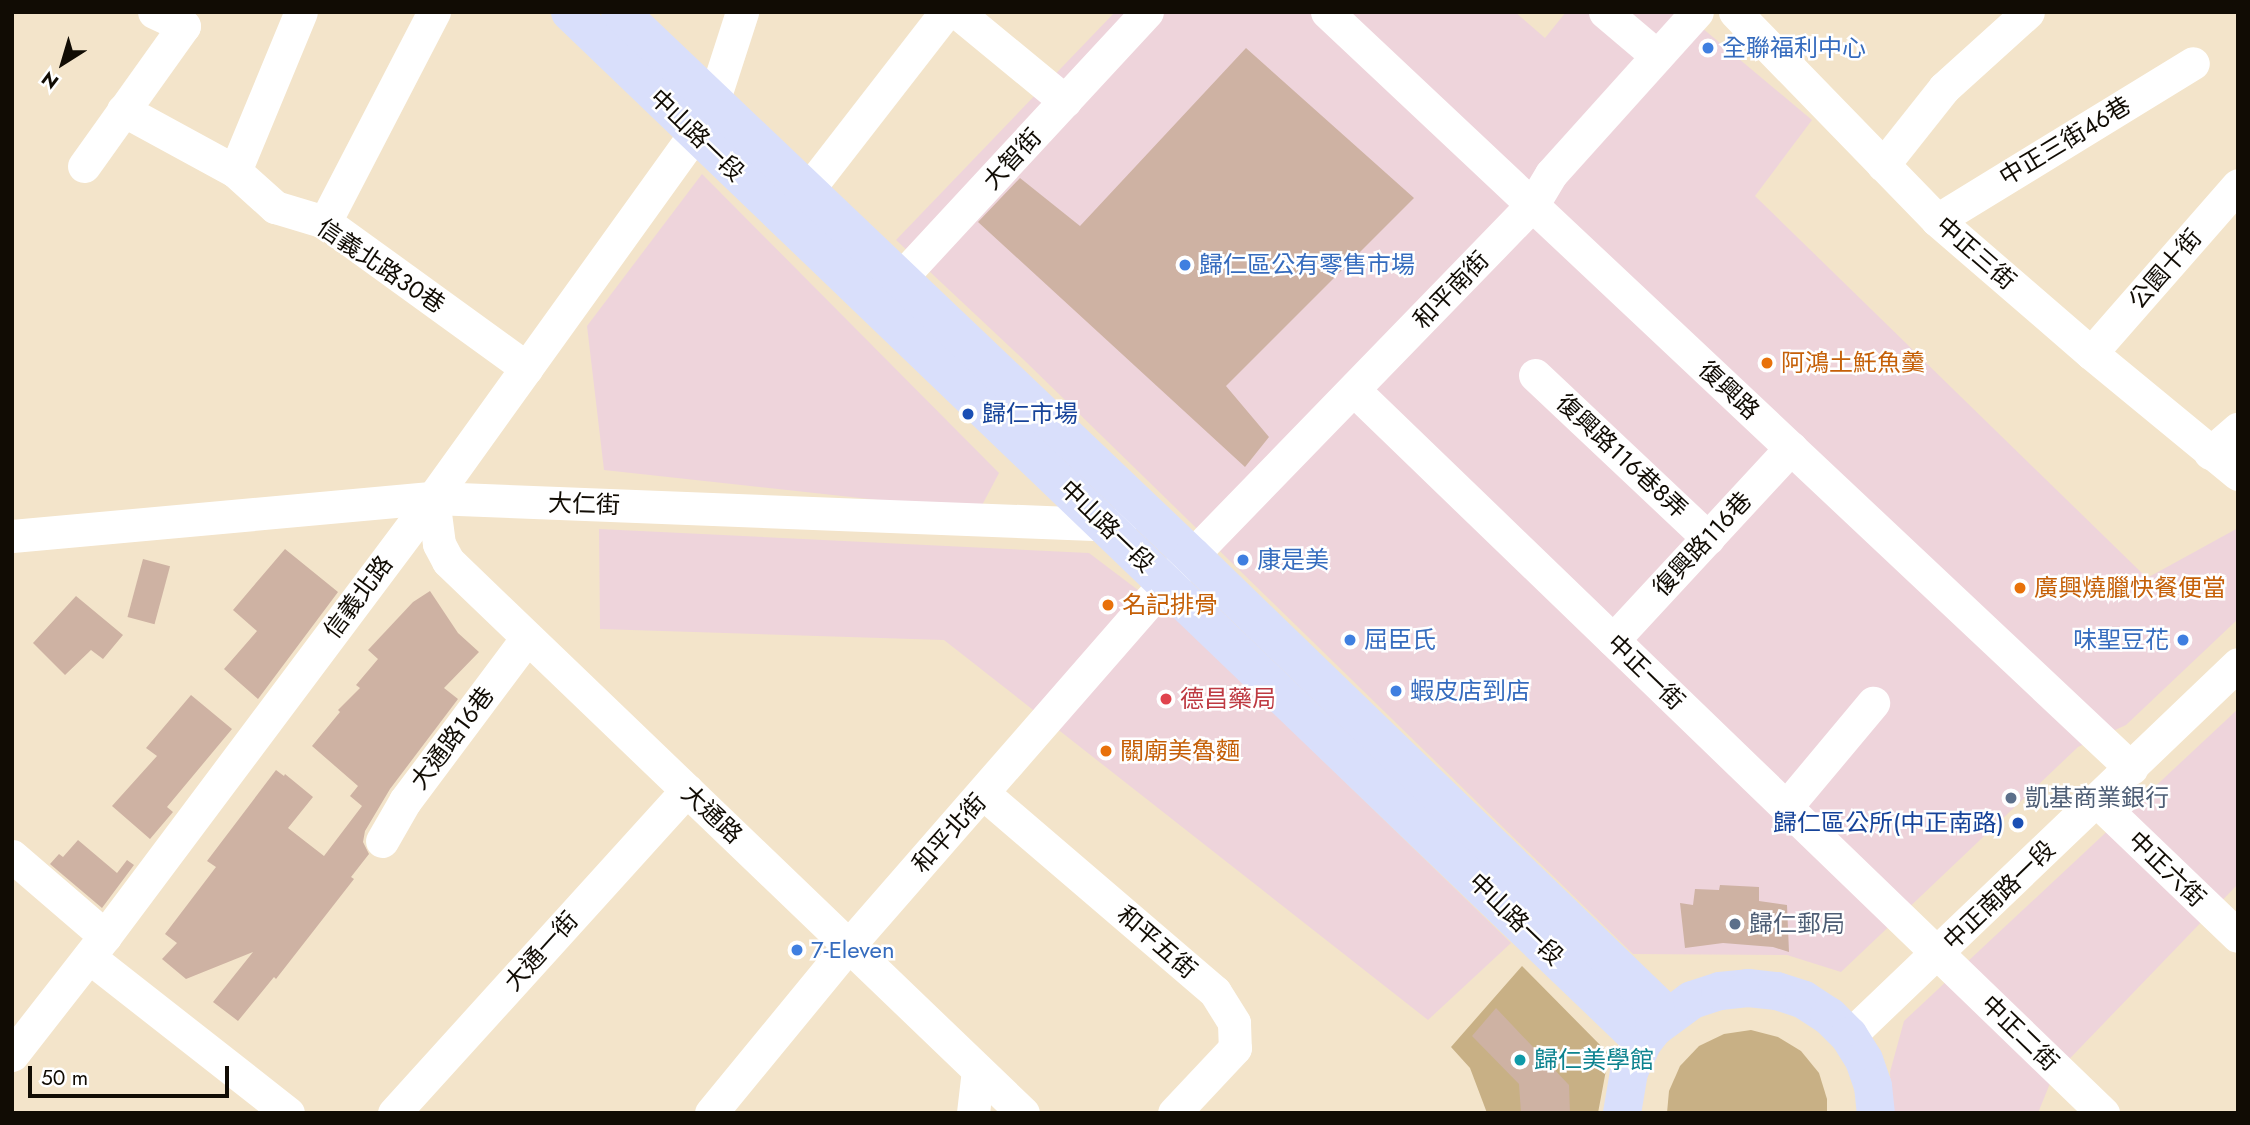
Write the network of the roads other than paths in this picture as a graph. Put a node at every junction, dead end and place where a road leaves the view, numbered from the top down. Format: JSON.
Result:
{"nodes":[{"id":1,"x":154,"y":12,"type":"edge"},
{"id":2,"x":301,"y":12,"type":"edge"},
{"id":3,"x":434,"y":12,"type":"edge"},
{"id":4,"x":570,"y":12,"type":"edge"},
{"id":5,"x":620,"y":12,"type":"edge"},
{"id":6,"x":742,"y":12,"type":"edge"},
{"id":7,"x":946,"y":12,"type":"edge"},
{"id":8,"x":957,"y":12,"type":"edge"},
{"id":9,"x":1147,"y":12,"type":"edge"},
{"id":10,"x":1327,"y":12,"type":"edge"},
{"id":11,"x":1605,"y":12,"type":"edge"},
{"id":12,"x":1697,"y":12,"type":"edge"},
{"id":13,"x":1735,"y":12,"type":"edge"},
{"id":14,"x":2028,"y":12,"type":"edge"},
{"id":15,"x":1657,"y":56,"type":"junction"},
{"id":16,"x":2193,"y":63,"type":"dead end"},
{"id":17,"x":1065,"y":101,"type":"junction"},
{"id":18,"x":123,"y":110,"type":"junction"},
{"id":19,"x":704,"y":118,"type":"junction"},
{"id":20,"x":1884,"y":165,"type":"junction"},
{"id":21,"x":84,"y":166,"type":"dead end"},
{"id":22,"x":235,"y":171,"type":"junction"},
{"id":23,"x":2238,"y":185,"type":"edge"},
{"id":24,"x":807,"y":191,"type":"junction"},
{"id":25,"x":1533,"y":204,"type":"junction"},
{"id":26,"x":1937,"y":220,"type":"junction"},
{"id":27,"x":325,"y":222,"type":"junction"},
{"id":28,"x":888,"y":292,"type":"junction"},
{"id":29,"x":2091,"y":353,"type":"junction"},
{"id":30,"x":527,"y":368,"type":"junction"},
{"id":31,"x":1535,"y":375,"type":"dead end"},
{"id":32,"x":1355,"y":391,"type":"junction"},
{"id":33,"x":2238,"y":429,"type":"edge"},
{"id":34,"x":1791,"y":448,"type":"junction"},
{"id":35,"x":2210,"y":453,"type":"junction"},
{"id":36,"x":2238,"y":474,"type":"edge"},
{"id":37,"x":433,"y":498,"type":"junction"},
{"id":38,"x":1157,"y":524,"type":"junction"},
{"id":39,"x":1106,"y":525,"type":"junction"},
{"id":40,"x":12,"y":536,"type":"edge"},
{"id":41,"x":1707,"y":538,"type":"junction"},
{"id":42,"x":1179,"y":569,"type":"junction"},
{"id":43,"x":527,"y":638,"type":"junction"},
{"id":44,"x":1613,"y":640,"type":"junction"},
{"id":45,"x":2238,"y":664,"type":"edge"},
{"id":46,"x":1873,"y":703,"type":"dead end"},
{"id":47,"x":2131,"y":768,"type":"junction"},
{"id":48,"x":687,"y":790,"type":"junction"},
{"id":49,"x":984,"y":794,"type":"junction"},
{"id":50,"x":2097,"y":802,"type":"junction"},
{"id":51,"x":1786,"y":807,"type":"junction"},
{"id":52,"x":382,"y":841,"type":"dead end"},
{"id":53,"x":12,"y":856,"type":"edge"},
{"id":54,"x":2238,"y":936,"type":"edge"},
{"id":55,"x":850,"y":944,"type":"junction"},
{"id":56,"x":97,"y":947,"type":"junction"},
{"id":57,"x":1937,"y":953,"type":"junction"},
{"id":58,"x":1656,"y":1029,"type":"junction"},
{"id":59,"x":1849,"y":1036,"type":"junction"},
{"id":60,"x":12,"y":1055,"type":"edge"},
{"id":61,"x":978,"y":1070,"type":"junction"},
{"id":62,"x":288,"y":1113,"type":"edge"},
{"id":63,"x":394,"y":1113,"type":"edge"},
{"id":64,"x":711,"y":1113,"type":"edge"},
{"id":65,"x":973,"y":1113,"type":"edge"},
{"id":66,"x":1023,"y":1113,"type":"edge"},
{"id":67,"x":1174,"y":1113,"type":"edge"},
{"id":68,"x":1622,"y":1113,"type":"edge"},
{"id":69,"x":1877,"y":1113,"type":"edge"},
{"id":70,"x":2103,"y":1113,"type":"edge"}],
"edges":[{"from":1,"to":18,"type":"street"},
{"from":2,"to":22,"type":"street"},
{"from":3,"to":27,"type":"street"},
{"from":4,"to":19,"type":"main road","name":"中山路一段"},
{"from":5,"to":19,"type":"main road","name":"中山路一段"},
{"from":6,"to":19,"type":"street","name":"信義北路"},
{"from":7,"to":24,"type":"street"},
{"from":8,"to":17,"type":"street"},
{"from":9,"to":17,"type":"street","name":"大智街"},
{"from":10,"to":25,"type":"street","name":"復興路"},
{"from":11,"to":15,"type":"street"},
{"from":12,"to":15,"type":"street","name":"和平南街"},
{"from":13,"to":20,"type":"street","name":"中正三街"},
{"from":14,"to":20,"type":"street"},
{"from":15,"to":25,"type":"street","name":"和平南街"},
{"from":16,"to":26,"type":"street","name":"中正三街46巷"},
{"from":17,"to":28,"type":"street","name":"大智街"},
{"from":18,"to":21,"type":"street"},
{"from":18,"to":22,"type":"street","name":"信義北路30巷"},
{"from":19,"to":24,"type":"main road","name":"中山路一段"},
{"from":19,"to":28,"type":"main road","name":"中山路一段"},
{"from":19,"to":30,"type":"street","name":"信義北路"},
{"from":20,"to":26,"type":"street","name":"中正三街"},
{"from":22,"to":27,"type":"street","name":"信義北路30巷"},
{"from":23,"to":29,"type":"street","name":"公園十街"},
{"from":24,"to":28,"type":"main road","name":"中山路一段"},
{"from":25,"to":32,"type":"street","name":"和平南街"},
{"from":25,"to":34,"type":"street","name":"復興路"},
{"from":26,"to":29,"type":"street","name":"中正三街"},
{"from":27,"to":30,"type":"street","name":"信義北路30巷"},
{"from":28,"to":38,"type":"main road","name":"中山路一段"},
{"from":28,"to":39,"type":"main road","name":"中山路一段"},
{"from":29,"to":35,"type":"street","name":"中正三街"},
{"from":30,"to":37,"type":"street","name":"信義北路"},
{"from":31,"to":41,"type":"street","name":"復興路116巷8弄"},
{"from":32,"to":42,"type":"street","name":"和平南街"},
{"from":32,"to":44,"type":"street","name":"中正一街"},
{"from":33,"to":35,"type":"street"},
{"from":34,"to":41,"type":"street","name":"復興路116巷"},
{"from":34,"to":47,"type":"street","name":"復興路"},
{"from":35,"to":36,"type":"street","name":"中正三街"},
{"from":37,"to":39,"type":"street","name":"大仁街"},
{"from":37,"to":40,"type":"street","name":"大仁街"},
{"from":37,"to":43,"type":"street","name":"大通路"},
{"from":37,"to":56,"type":"street","name":"信義北路"},
{"from":38,"to":39,"type":"street","name":"大仁街"},
{"from":38,"to":42,"type":"main road","name":"中山路一段"},
{"from":39,"to":42,"type":"main road","name":"中山路一段"},
{"from":41,"to":44,"type":"street","name":"復興路116巷"},
{"from":42,"to":49,"type":"street","name":"和平北街"},
{"from":42,"to":58,"type":"main road","name":"中山路一段"},
{"from":43,"to":48,"type":"street","name":"大通路"},
{"from":43,"to":52,"type":"street","name":"大通路16巷"},
{"from":44,"to":51,"type":"street","name":"中正一街"},
{"from":45,"to":47,"type":"street","name":"中正南路一段"},
{"from":46,"to":51,"type":"street"},
{"from":47,"to":50,"type":"street","name":"中正南路一段"},
{"from":48,"to":55,"type":"street","name":"大通路"},
{"from":48,"to":63,"type":"street","name":"大通一街"},
{"from":49,"to":55,"type":"street","name":"和平北街"},
{"from":49,"to":67,"type":"street","name":"和平五街"},
{"from":50,"to":54,"type":"street","name":"中正六街"},
{"from":50,"to":57,"type":"street","name":"中正南路一段"},
{"from":51,"to":57,"type":"street","name":"中正一街"},
{"from":53,"to":56,"type":"street"},
{"from":55,"to":61,"type":"street","name":"大通路"},
{"from":55,"to":64,"type":"street","name":"和平北街"},
{"from":56,"to":60,"type":"street","name":"信義北路"},
{"from":56,"to":62,"type":"street"},
{"from":57,"to":59,"type":"street","name":"中正南路一段"},
{"from":57,"to":70,"type":"street","name":"中正二街"},
{"from":58,"to":59,"type":"main road"},
{"from":58,"to":68,"type":"main road"},
{"from":59,"to":69,"type":"main road"},
{"from":61,"to":65,"type":"street"},
{"from":61,"to":66,"type":"street","name":"大通路"}]}
